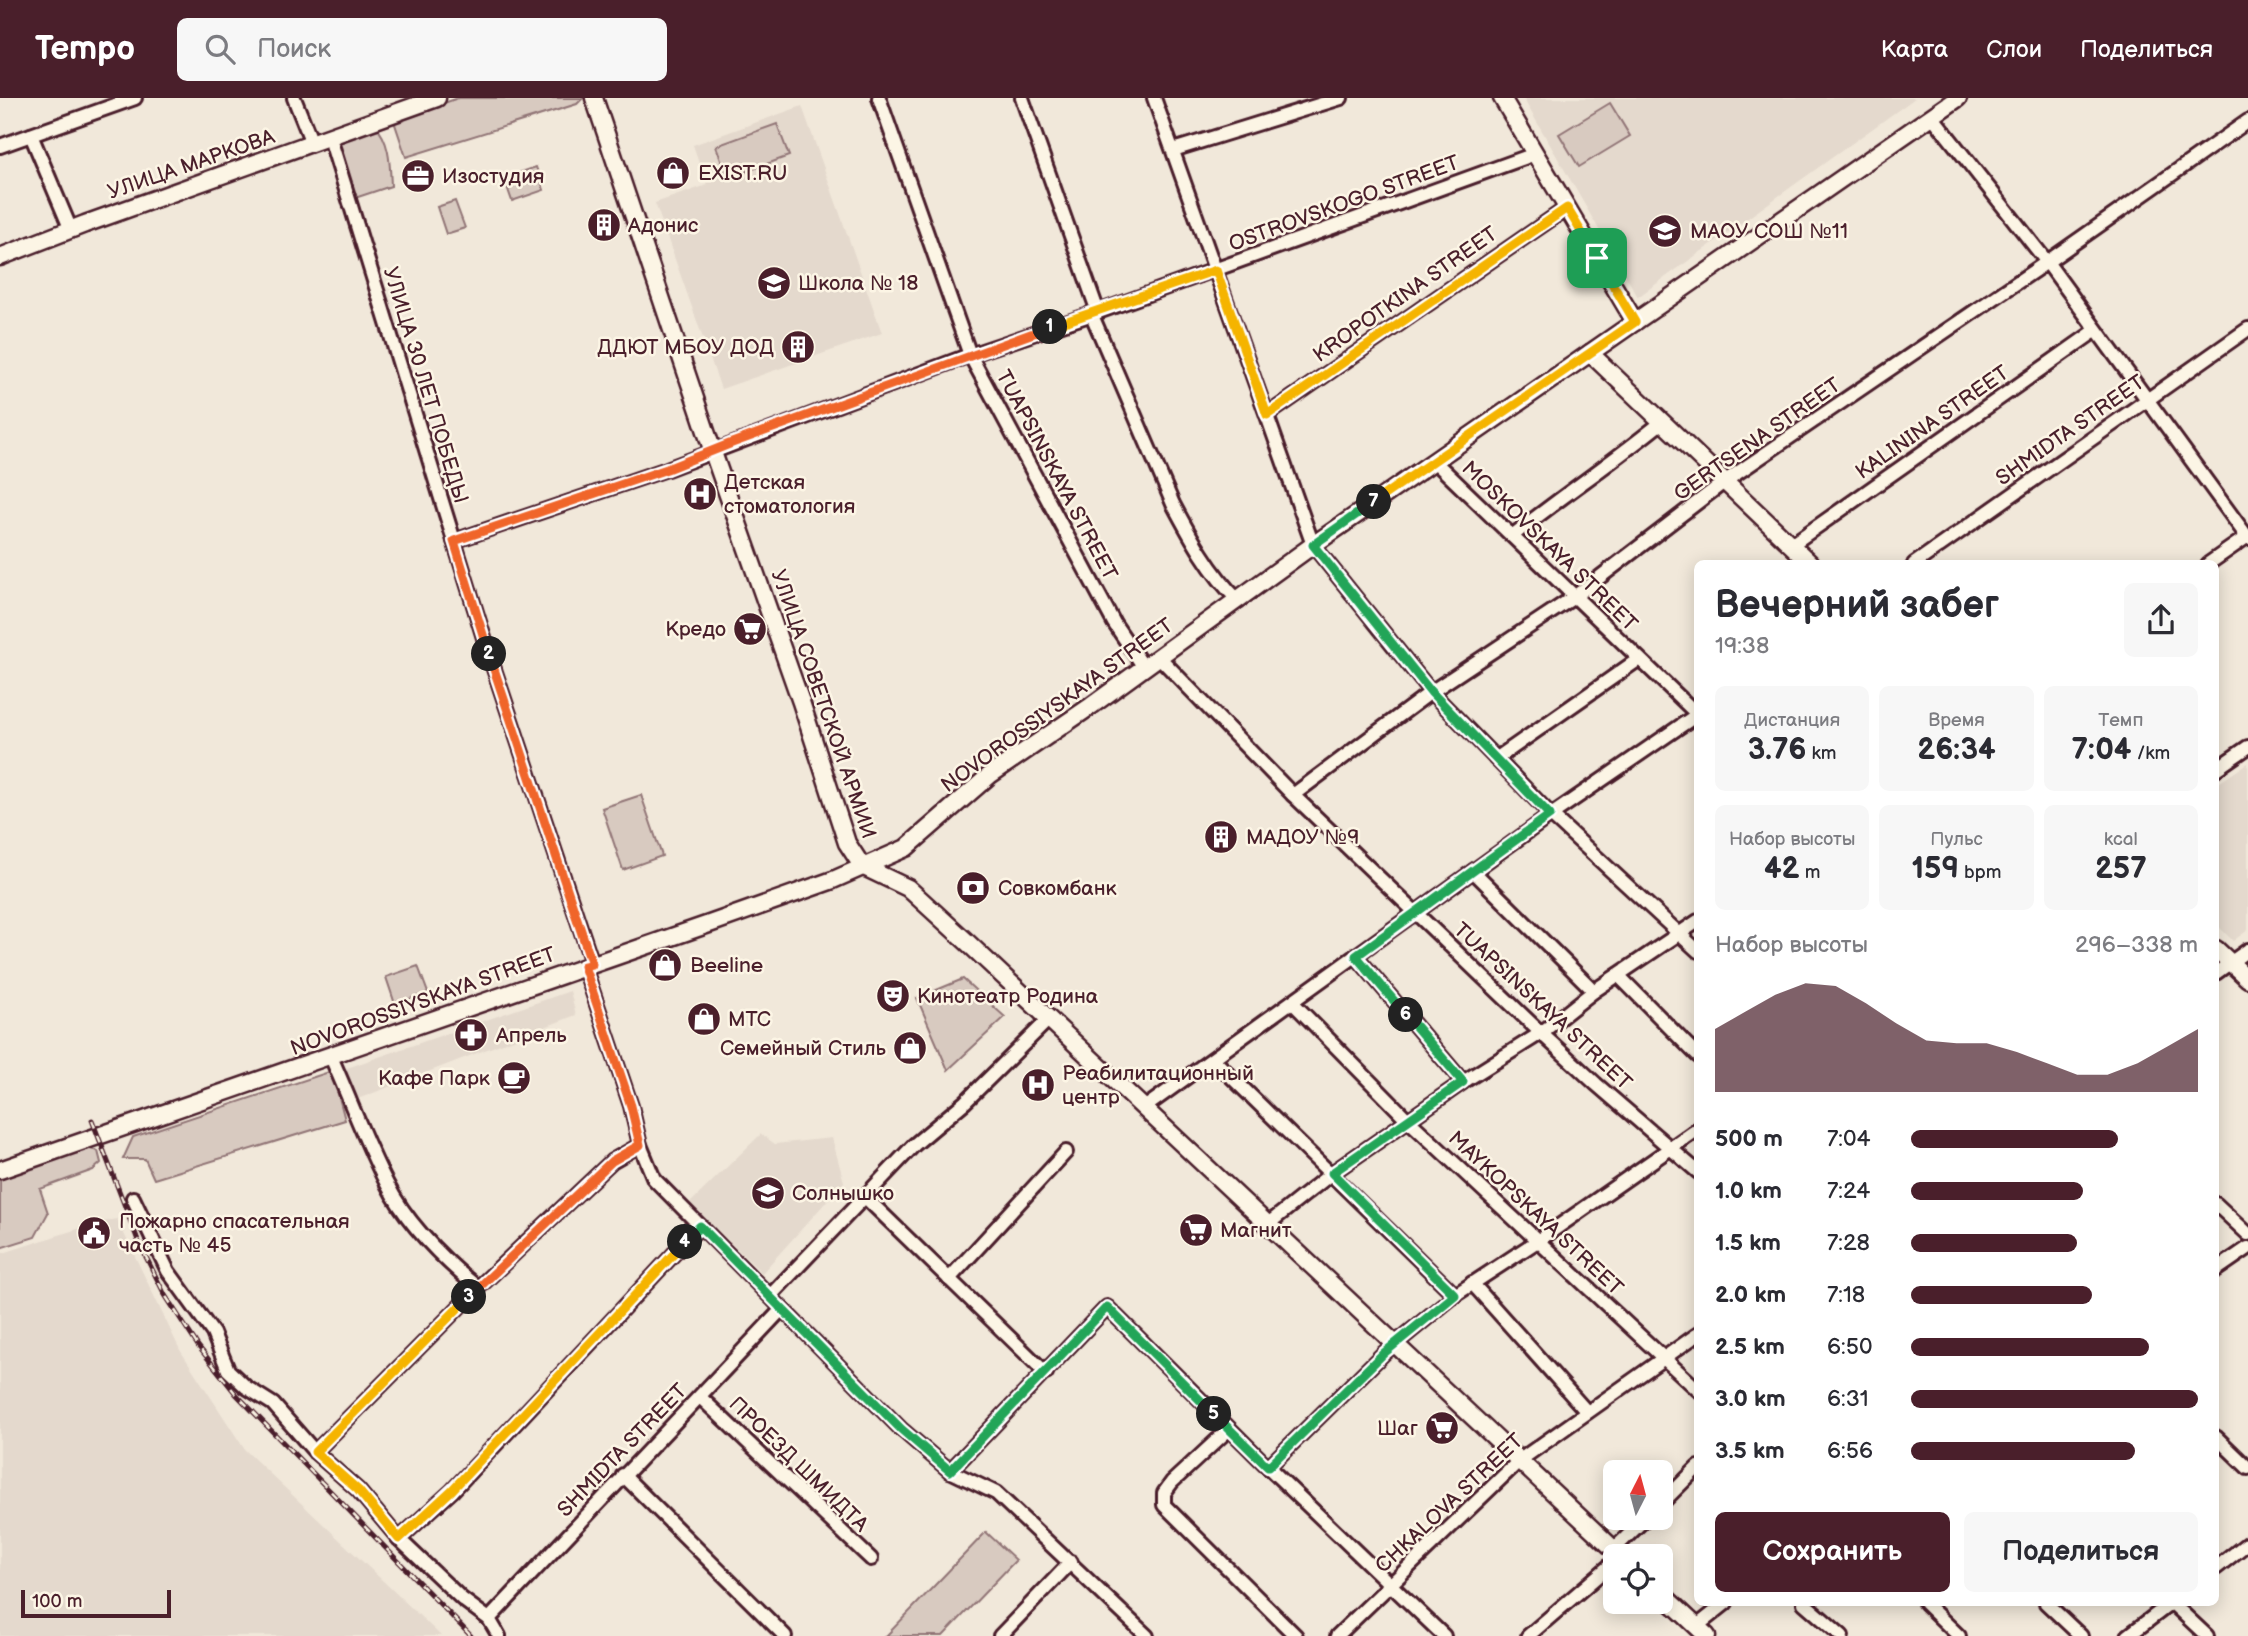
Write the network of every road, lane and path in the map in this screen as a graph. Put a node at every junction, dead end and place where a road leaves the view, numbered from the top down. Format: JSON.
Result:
{"nodes":[{"id":1,"x":135,"y":98,"type":"edge"},
{"id":2,"x":294,"y":98,"type":"edge"},
{"id":3,"x":437,"y":98,"type":"edge"},
{"id":4,"x":594,"y":98,"type":"edge"},
{"id":5,"x":879,"y":98,"type":"edge"},
{"id":6,"x":1022,"y":98,"type":"edge"},
{"id":7,"x":1154,"y":98,"type":"edge"},
{"id":8,"x":1341,"y":98,"type":"edge"},
{"id":9,"x":1502,"y":98,"type":"edge"},
{"id":10,"x":1958,"y":98,"type":"edge"},
{"id":11,"x":1323,"y":101,"type":"edge"},
{"id":12,"x":1932,"y":116,"type":"junction"},
{"id":13,"x":2248,"y":121,"type":"edge"},
{"id":14,"x":32,"y":135,"type":"junction"},
{"id":15,"x":330,"y":138,"type":"junction"},
{"id":16,"x":312,"y":144,"type":"junction"},
{"id":17,"x":0,"y":146,"type":"edge"},
{"id":18,"x":1173,"y":150,"type":"junction"},
{"id":19,"x":1535,"y":155,"type":"junction"},
{"id":20,"x":1567,"y":208,"type":"junction"},
{"id":21,"x":71,"y":230,"type":"junction"},
{"id":22,"x":0,"y":257,"type":"edge"},
{"id":23,"x":2047,"y":262,"type":"junction"},
{"id":24,"x":1216,"y":270,"type":"junction"},
{"id":25,"x":1094,"y":313,"type":"junction"},
{"id":26,"x":1635,"y":322,"type":"junction"},
{"id":27,"x":2248,"y":329,"type":"edge"},
{"id":28,"x":2095,"y":331,"type":"junction"},
{"id":29,"x":1590,"y":354,"type":"junction"},
{"id":30,"x":970,"y":355,"type":"junction"},
{"id":31,"x":2146,"y":400,"type":"junction"},
{"id":32,"x":1267,"y":415,"type":"junction"},
{"id":33,"x":1662,"y":422,"type":"junction"},
{"id":34,"x":713,"y":451,"type":"junction"},
{"id":35,"x":1434,"y":461,"type":"junction"},
{"id":36,"x":1724,"y":482,"type":"junction"},
{"id":37,"x":1512,"y":536,"type":"junction"},
{"id":38,"x":2248,"y":537,"type":"edge"},
{"id":39,"x":454,"y":541,"type":"junction"},
{"id":40,"x":1313,"y":545,"type":"junction"},
{"id":41,"x":1791,"y":545,"type":"junction"},
{"id":42,"x":1807,"y":560,"type":"edge"},
{"id":43,"x":1920,"y":560,"type":"edge"},
{"id":44,"x":2214,"y":560,"type":"edge"},
{"id":45,"x":1574,"y":597,"type":"junction"},
{"id":46,"x":1237,"y":599,"type":"junction"},
{"id":47,"x":1157,"y":656,"type":"junction"},
{"id":48,"x":1640,"y":659,"type":"junction"},
{"id":49,"x":1143,"y":666,"type":"junction"},
{"id":50,"x":1431,"y":692,"type":"junction"},
{"id":51,"x":1694,"y":711,"type":"edge"},
{"id":52,"x":1694,"y":716,"type":"edge"},
{"id":53,"x":2248,"y":747,"type":"edge"},
{"id":54,"x":1496,"y":759,"type":"junction"},
{"id":55,"x":2219,"y":767,"type":"edge"},
{"id":56,"x":1293,"y":795,"type":"junction"},
{"id":57,"x":1550,"y":815,"type":"junction"},
{"id":58,"x":862,"y":866,"type":"junction"},
{"id":59,"x":1473,"y":871,"type":"junction"},
{"id":60,"x":1415,"y":912,"type":"junction"},
{"id":61,"x":1694,"y":924,"type":"edge"},
{"id":62,"x":1680,"y":934,"type":"junction"},
{"id":63,"x":1694,"y":947,"type":"edge"},
{"id":64,"x":2248,"y":950,"type":"edge"},
{"id":65,"x":2219,"y":952,"type":"edge"},
{"id":66,"x":1356,"y":956,"type":"junction"},
{"id":67,"x":2230,"y":962,"type":"junction"},
{"id":68,"x":588,"y":965,"type":"junction"},
{"id":69,"x":2219,"y":971,"type":"edge"},
{"id":70,"x":1618,"y":975,"type":"junction"},
{"id":71,"x":2248,"y":979,"type":"edge"},
{"id":72,"x":1594,"y":991,"type":"junction"},
{"id":73,"x":1292,"y":1002,"type":"junction"},
{"id":74,"x":1049,"y":1019,"type":"junction"},
{"id":75,"x":1541,"y":1032,"type":"junction"},
{"id":76,"x":1694,"y":1052,"type":"edge"},
{"id":77,"x":331,"y":1057,"type":"junction"},
{"id":78,"x":1213,"y":1059,"type":"junction"},
{"id":79,"x":1463,"y":1082,"type":"junction"},
{"id":80,"x":1144,"y":1108,"type":"junction"},
{"id":81,"x":1408,"y":1120,"type":"junction"},
{"id":82,"x":1694,"y":1132,"type":"edge"},
{"id":83,"x":640,"y":1145,"type":"junction"},
{"id":84,"x":1671,"y":1148,"type":"junction"},
{"id":85,"x":1066,"y":1153,"type":"dead end"},
{"id":86,"x":1694,"y":1168,"type":"edge"},
{"id":87,"x":0,"y":1170,"type":"edge"},
{"id":88,"x":1332,"y":1173,"type":"junction"},
{"id":89,"x":864,"y":1196,"type":"junction"},
{"id":90,"x":133,"y":1198,"type":"dead end"},
{"id":91,"x":2219,"y":1206,"type":"edge"},
{"id":92,"x":1268,"y":1224,"type":"junction"},
{"id":93,"x":700,"y":1226,"type":"junction"},
{"id":94,"x":2248,"y":1234,"type":"edge"},
{"id":95,"x":1539,"y":1240,"type":"junction"},
{"id":96,"x":2248,"y":1248,"type":"edge"},
{"id":97,"x":2219,"y":1268,"type":"edge"},
{"id":98,"x":949,"y":1279,"type":"junction"},
{"id":99,"x":1472,"y":1283,"type":"junction"},
{"id":100,"x":478,"y":1288,"type":"junction"},
{"id":101,"x":771,"y":1295,"type":"junction"},
{"id":102,"x":1455,"y":1295,"type":"junction"},
{"id":103,"x":782,"y":1308,"type":"junction"},
{"id":104,"x":1694,"y":1337,"type":"edge"},
{"id":105,"x":1395,"y":1343,"type":"junction"},
{"id":106,"x":1663,"y":1358,"type":"junction"},
{"id":107,"x":1046,"y":1373,"type":"junction"},
{"id":108,"x":1694,"y":1386,"type":"edge"},
{"id":109,"x":700,"y":1397,"type":"junction"},
{"id":110,"x":1587,"y":1412,"type":"junction"},
{"id":111,"x":1229,"y":1429,"type":"junction"},
{"id":112,"x":2219,"y":1440,"type":"edge"},
{"id":113,"x":315,"y":1452,"type":"junction"},
{"id":114,"x":1520,"y":1460,"type":"junction"},
{"id":115,"x":1268,"y":1467,"type":"junction"},
{"id":116,"x":2248,"y":1468,"type":"edge"},
{"id":117,"x":950,"y":1471,"type":"junction"},
{"id":118,"x":1694,"y":1471,"type":"edge"},
{"id":119,"x":623,"y":1475,"type":"junction"},
{"id":120,"x":1673,"y":1492,"type":"edge"},
{"id":121,"x":399,"y":1539,"type":"junction"},
{"id":122,"x":2248,"y":1543,"type":"edge"},
{"id":123,"x":1608,"y":1544,"type":"edge"},
{"id":124,"x":871,"y":1559,"type":"dead end"},
{"id":125,"x":2219,"y":1561,"type":"edge"},
{"id":126,"x":1071,"y":1562,"type":"junction"},
{"id":127,"x":1603,"y":1569,"type":"edge"},
{"id":128,"x":1389,"y":1585,"type":"junction"},
{"id":129,"x":1673,"y":1604,"type":"edge"},
{"id":130,"x":1723,"y":1606,"type":"edge"},
{"id":131,"x":1807,"y":1606,"type":"edge"},
{"id":132,"x":1928,"y":1606,"type":"edge"},
{"id":133,"x":2049,"y":1606,"type":"edge"},
{"id":134,"x":2167,"y":1606,"type":"edge"},
{"id":135,"x":2174,"y":1606,"type":"edge"},
{"id":136,"x":489,"y":1619,"type":"junction"},
{"id":137,"x":1702,"y":1631,"type":"edge"},
{"id":138,"x":499,"y":1636,"type":"edge"},
{"id":139,"x":785,"y":1636,"type":"edge"},
{"id":140,"x":1000,"y":1636,"type":"edge"},
{"id":141,"x":1147,"y":1636,"type":"edge"},
{"id":142,"x":1296,"y":1636,"type":"edge"},
{"id":143,"x":1337,"y":1636,"type":"edge"},
{"id":144,"x":1444,"y":1636,"type":"edge"},
{"id":145,"x":1528,"y":1636,"type":"edge"},
{"id":146,"x":1842,"y":1636,"type":"edge"},
{"id":147,"x":1959,"y":1636,"type":"edge"},
{"id":148,"x":2081,"y":1636,"type":"edge"},
{"id":149,"x":2129,"y":1636,"type":"edge"},
{"id":150,"x":2207,"y":1636,"type":"edge"}],
"edges":[{"from":1,"to":14,"type":"street"},
{"from":2,"to":16,"type":"street"},
{"from":3,"to":15,"type":"main road","name":"УЛИЦА МАРКОВА"},
{"from":4,"to":34,"type":"main road","name":"УЛИЦА СОВЕТСКОЙ АРМИИ"},
{"from":5,"to":30,"type":"street","name":"TUAPSINSKAYA STREET"},
{"from":6,"to":25,"type":"street"},
{"from":7,"to":18,"type":"street"},
{"from":8,"to":11,"type":"street"},
{"from":9,"to":19,"type":"main road"},
{"from":10,"to":12,"type":"main road","name":"NOVOROSSIYSKAYA STREET"},
{"from":11,"to":18,"type":"street"},
{"from":12,"to":23,"type":"street"},
{"from":12,"to":26,"type":"main road","name":"NOVOROSSIYSKAYA STREET"},
{"from":13,"to":23,"type":"street","name":"GERTSENA STREET"},
{"from":14,"to":17,"type":"street"},
{"from":14,"to":21,"type":"street"},
{"from":15,"to":16,"type":"main road","name":"УЛИЦА МАРКОВА"},
{"from":15,"to":39,"type":"street","name":"УЛИЦА 30 ЛЕТ ПОБЕДЫ"},
{"from":16,"to":21,"type":"main road","name":"УЛИЦА МАРКОВА"},
{"from":18,"to":24,"type":"street"},
{"from":19,"to":20,"type":"main road"},
{"from":19,"to":24,"type":"street","name":"OSTROVSKOGO STREET"},
{"from":20,"to":26,"type":"main road"},
{"from":20,"to":32,"type":"street","name":"KROPOTKINA STREET"},
{"from":21,"to":22,"type":"main road","name":"УЛИЦА МАРКОВА"},
{"from":23,"to":28,"type":"street"},
{"from":23,"to":36,"type":"street","name":"GERTSENA STREET"},
{"from":24,"to":25,"type":"street","name":"OSTROVSKOGO STREET"},
{"from":24,"to":32,"type":"street"},
{"from":25,"to":30,"type":"street","name":"OSTROVSKOGO STREET"},
{"from":25,"to":46,"type":"street"},
{"from":26,"to":29,"type":"main road","name":"NOVOROSSIYSKAYA STREET"},
{"from":27,"to":31,"type":"street","name":"SHMIDTA STREET"},
{"from":28,"to":31,"type":"street"},
{"from":28,"to":41,"type":"street","name":"KALININA STREET"},
{"from":29,"to":33,"type":"main road"},
{"from":29,"to":35,"type":"main road","name":"NOVOROSSIYSKAYA STREET"},
{"from":30,"to":34,"type":"street","name":"OSTROVSKOGO STREET"},
{"from":30,"to":49,"type":"street","name":"TUAPSINSKAYA STREET"},
{"from":31,"to":38,"type":"street"},
{"from":31,"to":43,"type":"street","name":"SHMIDTA STREET"},
{"from":32,"to":40,"type":"street"},
{"from":33,"to":36,"type":"main road"},
{"from":33,"to":37,"type":"street"},
{"from":34,"to":39,"type":"street","name":"OSTROVSKOGO STREET"},
{"from":34,"to":58,"type":"main road","name":"УЛИЦА СОВЕТСКОЙ АРМИИ"},
{"from":35,"to":37,"type":"street","name":"MOSKOVSKAYA STREET"},
{"from":35,"to":40,"type":"main road","name":"NOVOROSSIYSKAYA STREET"},
{"from":36,"to":41,"type":"main road"},
{"from":36,"to":45,"type":"street","name":"GERTSENA STREET"},
{"from":37,"to":45,"type":"street","name":"MOSKOVSKAYA STREET"},
{"from":38,"to":44,"type":"street"},
{"from":39,"to":68,"type":"street","name":"УЛИЦА 30 ЛЕТ ПОБЕДЫ"},
{"from":40,"to":46,"type":"main road","name":"NOVOROSSIYSKAYA STREET"},
{"from":40,"to":50,"type":"street"},
{"from":41,"to":42,"type":"main road"},
{"from":45,"to":48,"type":"street","name":"MOSKOVSKAYA STREET"},
{"from":45,"to":50,"type":"street","name":"GERTSENA STREET"},
{"from":46,"to":47,"type":"main road","name":"NOVOROSSIYSKAYA STREET"},
{"from":47,"to":49,"type":"main road","name":"NOVOROSSIYSKAYA STREET"},
{"from":47,"to":56,"type":"street","name":"TUAPSINSKAYA STREET"},
{"from":48,"to":51,"type":"street","name":"MOSKOVSKAYA STREET"},
{"from":48,"to":54,"type":"street","name":"MOSKOVSKAYA STREET"},
{"from":49,"to":58,"type":"main road","name":"NOVOROSSIYSKAYA STREET"},
{"from":50,"to":54,"type":"street"},
{"from":50,"to":56,"type":"street","name":"GERTSENA STREET"},
{"from":52,"to":57,"type":"street"},
{"from":53,"to":55,"type":"street"},
{"from":54,"to":57,"type":"street"},
{"from":56,"to":60,"type":"street","name":"TUAPSINSKAYA STREET"},
{"from":57,"to":59,"type":"street"},
{"from":57,"to":62,"type":"street"},
{"from":58,"to":68,"type":"main road","name":"NOVOROSSIYSKAYA STREET"},
{"from":58,"to":74,"type":"main road","name":"УЛИЦА СОВЕТСКОЙ АРМИИ"},
{"from":59,"to":60,"type":"street"},
{"from":59,"to":72,"type":"street"},
{"from":60,"to":66,"type":"street"},
{"from":60,"to":75,"type":"street","name":"TUAPSINSKAYA STREET"},
{"from":61,"to":62,"type":"street"},
{"from":62,"to":63,"type":"street"},
{"from":62,"to":70,"type":"street"},
{"from":64,"to":67,"type":"street"},
{"from":65,"to":67,"type":"main road"},
{"from":66,"to":73,"type":"street"},
{"from":66,"to":79,"type":"street"},
{"from":67,"to":69,"type":"street"},
{"from":67,"to":71,"type":"main road"},
{"from":68,"to":77,"type":"main road","name":"NOVOROSSIYSKAYA STREET"},
{"from":68,"to":83,"type":"street","name":"УЛИЦА 30 ЛЕТ ПОБЕДЫ"},
{"from":70,"to":72,"type":"street"},
{"from":70,"to":76,"type":"street"},
{"from":72,"to":75,"type":"street"},
{"from":73,"to":78,"type":"street"},
{"from":73,"to":81,"type":"street","name":"MAYKOPSKAYA STREET"},
{"from":74,"to":80,"type":"main road","name":"УЛИЦА СОВЕТСКОЙ АРМИИ"},
{"from":74,"to":89,"type":"street"},
{"from":75,"to":79,"type":"street"},
{"from":75,"to":84,"type":"street","name":"TUAPSINSKAYA STREET"},
{"from":77,"to":87,"type":"main road","name":"NOVOROSSIYSKAYA STREET"},
{"from":77,"to":100,"type":"street"},
{"from":78,"to":80,"type":"street"},
{"from":78,"to":88,"type":"street"},
{"from":79,"to":81,"type":"street"},
{"from":80,"to":92,"type":"main road","name":"УЛИЦА СОВЕТСКОЙ АРМИИ"},
{"from":81,"to":88,"type":"street"},
{"from":81,"to":95,"type":"street","name":"MAYKOPSKAYA STREET"},
{"from":82,"to":84,"type":"street"},
{"from":83,"to":93,"type":"street","name":"УЛИЦА 30 ЛЕТ ПОБЕДЫ"},
{"from":83,"to":100,"type":"street"},
{"from":84,"to":86,"type":"street","name":"TUAPSINSKAYA STREET"},
{"from":84,"to":95,"type":"street"},
{"from":85,"to":98,"type":"street"},
{"from":88,"to":92,"type":"street"},
{"from":88,"to":102,"type":"street"},
{"from":89,"to":98,"type":"street"},
{"from":89,"to":101,"type":"street"},
{"from":90,"to":113,"type":"street"},
{"from":91,"to":94,"type":"street"},
{"from":92,"to":105,"type":"main road","name":"УЛИЦА СОВЕТСКОЙ АРМИИ"},
{"from":93,"to":101,"type":"street","name":"УЛИЦА 30 ЛЕТ ПОБЕДЫ"},
{"from":93,"to":121,"type":"street"},
{"from":95,"to":99,"type":"street"},
{"from":95,"to":106,"type":"street","name":"MAYKOPSKAYA STREET"},
{"from":96,"to":97,"type":"street"},
{"from":98,"to":107,"type":"street"},
{"from":99,"to":102,"type":"street"},
{"from":99,"to":110,"type":"street"},
{"from":100,"to":113,"type":"street"},
{"from":101,"to":103,"type":"street","name":"УЛИЦА 30 ЛЕТ ПОБЕДЫ"},
{"from":102,"to":105,"type":"street"},
{"from":103,"to":109,"type":"street","name":"SHMIDTA STREET"},
{"from":103,"to":117,"type":"street","name":"УЛИЦА 30 ЛЕТ ПОБЕДЫ"},
{"from":104,"to":106,"type":"street","name":"CHKALOVA STREET"},
{"from":105,"to":114,"type":"main road","name":"УЛИЦА СОВЕТСКОЙ АРМИИ"},
{"from":105,"to":115,"type":"street"},
{"from":106,"to":108,"type":"street","name":"MAYKOPSKAYA STREET"},
{"from":106,"to":110,"type":"street","name":"CHKALOVA STREET"},
{"from":107,"to":111,"type":"street"},
{"from":107,"to":117,"type":"street"},
{"from":109,"to":119,"type":"street","name":"SHMIDTA STREET"},
{"from":109,"to":124,"type":"street","name":"ПРОЕЗД ШМИДТА"},
{"from":110,"to":114,"type":"street","name":"CHKALOVA STREET"},
{"from":111,"to":115,"type":"street"},
{"from":111,"to":142,"type":"street"},
{"from":112,"to":116,"type":"street"},
{"from":113,"to":121,"type":"street"},
{"from":114,"to":123,"type":"main road","name":"УЛИЦА СОВЕТСКОЙ АРМИИ"},
{"from":114,"to":128,"type":"street","name":"CHKALOVA STREET"},
{"from":115,"to":128,"type":"street"},
{"from":117,"to":126,"type":"street","name":"УЛИЦА 30 ЛЕТ ПОБЕДЫ"},
{"from":118,"to":120,"type":"street"},
{"from":119,"to":136,"type":"street","name":"SHMIDTA STREET"},
{"from":119,"to":139,"type":"street"},
{"from":121,"to":136,"type":"street"},
{"from":122,"to":125,"type":"street"},
{"from":126,"to":140,"type":"street"},
{"from":126,"to":141,"type":"street","name":"УЛИЦА 30 ЛЕТ ПОБЕДЫ"},
{"from":127,"to":145,"type":"street"},
{"from":128,"to":143,"type":"street","name":"CHKALOVA STREET"},
{"from":128,"to":144,"type":"street"},
{"from":129,"to":137,"type":"main road"},
{"from":130,"to":137,"type":"street"},
{"from":131,"to":146,"type":"street"},
{"from":132,"to":147,"type":"street"},
{"from":133,"to":148,"type":"street"},
{"from":134,"to":149,"type":"street"},
{"from":135,"to":150,"type":"street"},
{"from":136,"to":138,"type":"street"}]}
